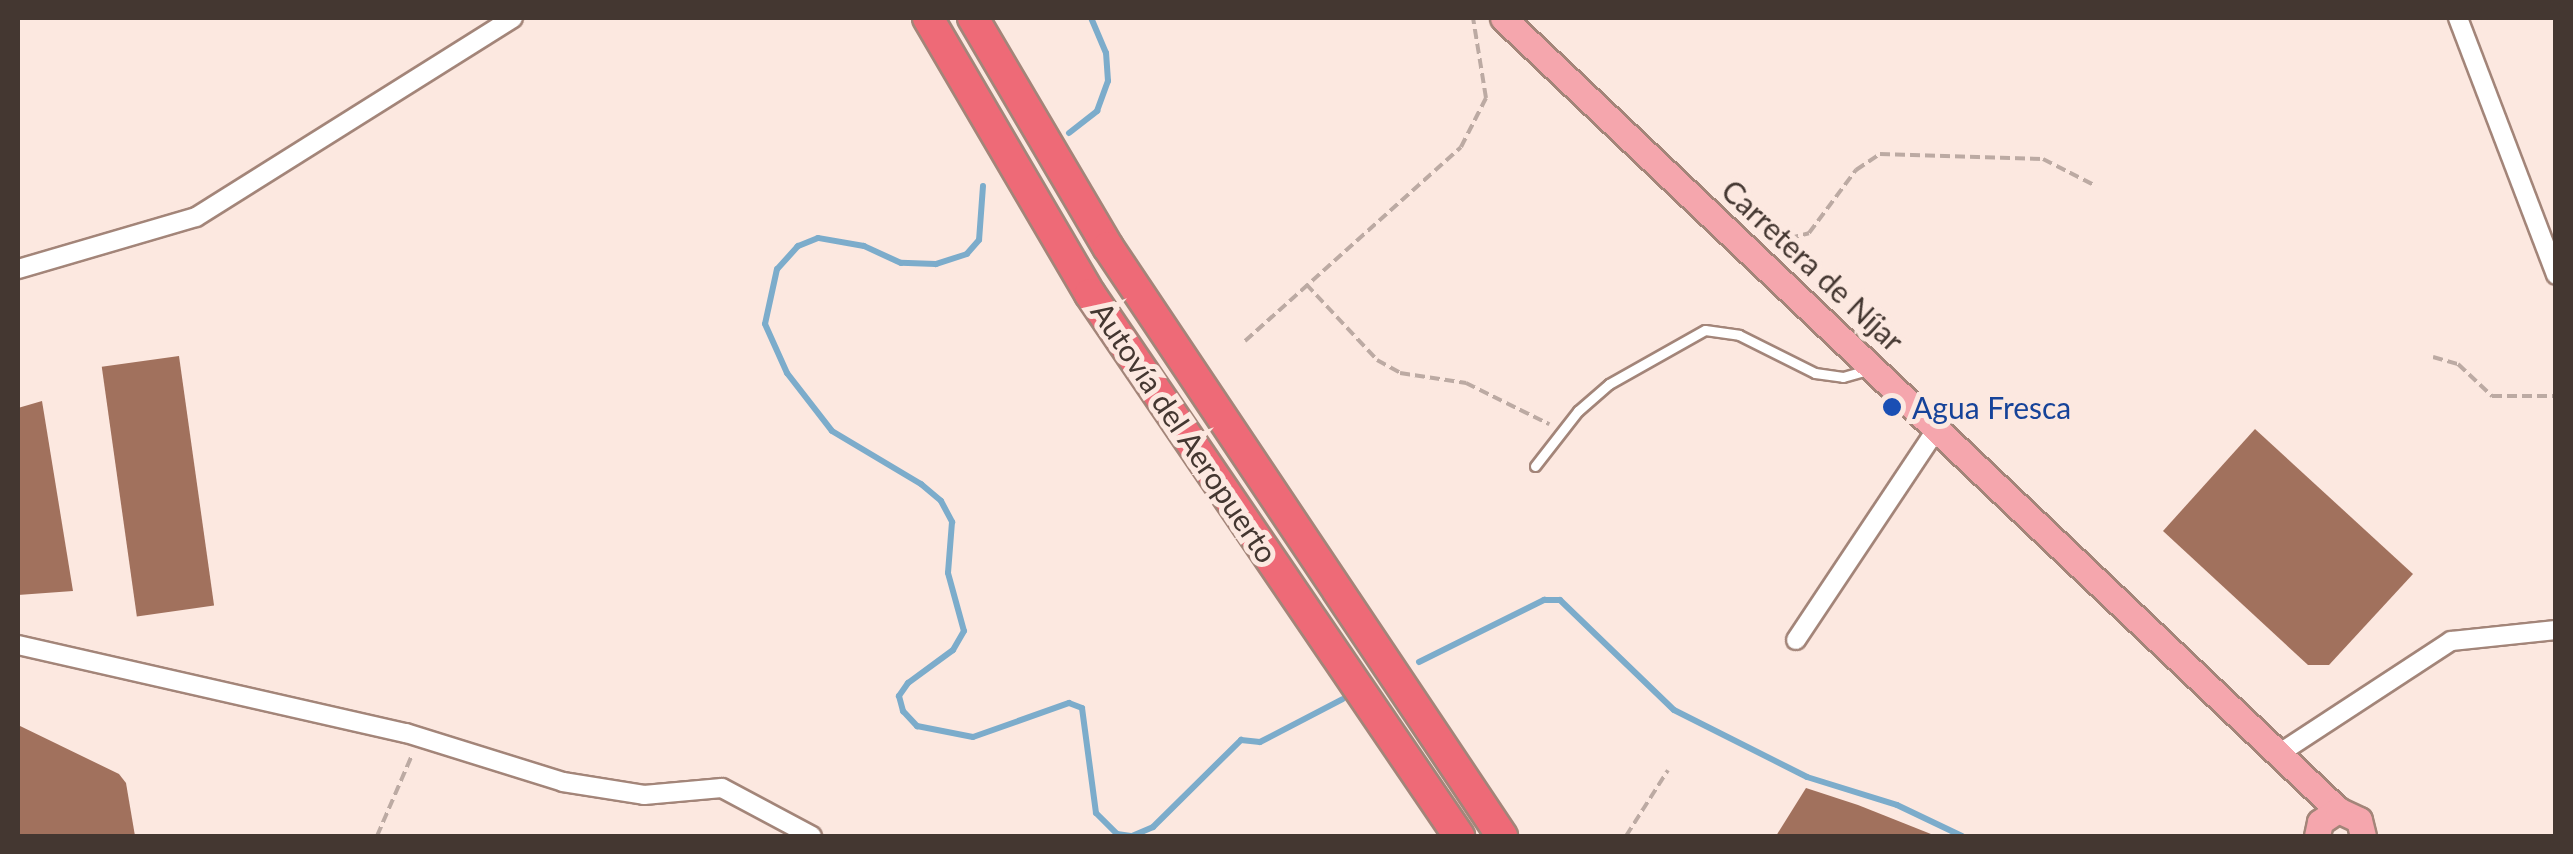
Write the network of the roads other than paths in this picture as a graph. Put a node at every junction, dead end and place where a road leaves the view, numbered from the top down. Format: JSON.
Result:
{"nodes":[{"id":1,"x":513,"y":18,"type":"edge"},
{"id":2,"x":928,"y":18,"type":"edge"},
{"id":3,"x":973,"y":18,"type":"edge"},
{"id":4,"x":1503,"y":18,"type":"edge"},
{"id":5,"x":2458,"y":18,"type":"edge"},
{"id":6,"x":18,"y":268,"type":"edge"},
{"id":7,"x":2556,"y":275,"type":"edge"},
{"id":8,"x":1875,"y":368,"type":"junction"},
{"id":9,"x":1938,"y":427,"type":"junction"},
{"id":10,"x":1535,"y":466,"type":"dead end"},
{"id":11,"x":2556,"y":630,"type":"edge"},
{"id":12,"x":1796,"y":640,"type":"dead end"},
{"id":13,"x":18,"y":645,"type":"edge"},
{"id":14,"x":2283,"y":751,"type":"junction"},
{"id":15,"x":2338,"y":810,"type":"junction"},
{"id":16,"x":812,"y":836,"type":"edge"},
{"id":17,"x":1459,"y":836,"type":"edge"},
{"id":18,"x":1502,"y":836,"type":"edge"},
{"id":19,"x":2317,"y":836,"type":"edge"},
{"id":20,"x":2364,"y":836,"type":"edge"}],
"edges":[{"from":1,"to":6,"type":"street"},
{"from":2,"to":17,"type":"highway","name":"Autovía del Aeropuerto"},
{"from":3,"to":18,"type":"highway","name":"Autovía del Aeropuerto"},
{"from":4,"to":8,"type":"main road","name":"Carretera de Níjar"},
{"from":5,"to":7,"type":"street"},
{"from":8,"to":9,"type":"main road","name":"Carretera de Níjar"},
{"from":8,"to":10,"type":"lane"},
{"from":9,"to":12,"type":"street"},
{"from":9,"to":14,"type":"main road","name":"Carretera de Níjar"},
{"from":11,"to":14,"type":"street"},
{"from":13,"to":16,"type":"street"},
{"from":14,"to":15,"type":"main road","name":"Carretera de Níjar"},
{"from":15,"to":19,"type":"main road"},
{"from":15,"to":20,"type":"main road","name":"Carretera de Níjar"}]}
